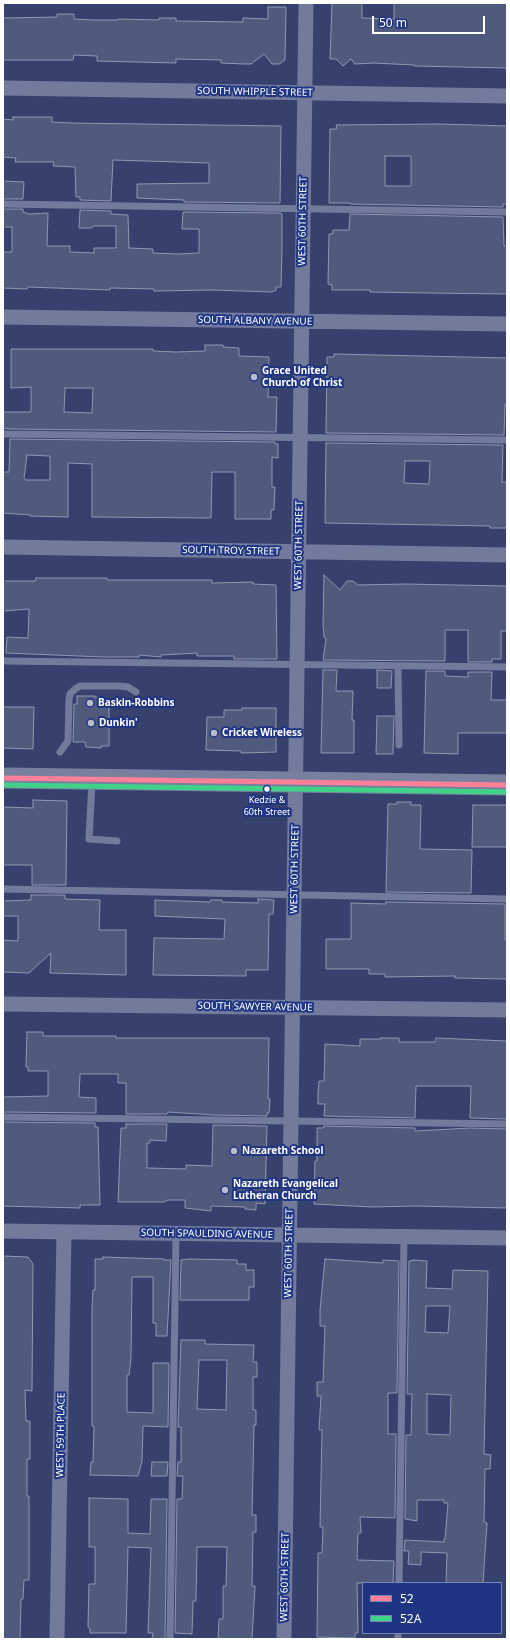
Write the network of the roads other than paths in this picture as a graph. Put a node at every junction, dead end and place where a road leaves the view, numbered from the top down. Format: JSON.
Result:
{"nodes":[{"id":1,"x":306,"y":3,"type":"edge"},
{"id":2,"x":3,"y":88,"type":"edge"},
{"id":3,"x":305,"y":93,"type":"junction"},
{"id":4,"x":507,"y":96,"type":"edge"},
{"id":5,"x":3,"y":204,"type":"edge"},
{"id":6,"x":303,"y":209,"type":"junction"},
{"id":7,"x":507,"y":212,"type":"edge"},
{"id":8,"x":3,"y":317,"type":"edge"},
{"id":9,"x":302,"y":321,"type":"junction"},
{"id":10,"x":507,"y":324,"type":"edge"},
{"id":11,"x":3,"y":434,"type":"edge"},
{"id":12,"x":300,"y":437,"type":"junction"},
{"id":13,"x":507,"y":440,"type":"edge"},
{"id":14,"x":3,"y":547,"type":"edge"},
{"id":15,"x":299,"y":552,"type":"junction"},
{"id":16,"x":507,"y":555,"type":"edge"},
{"id":17,"x":3,"y":661,"type":"edge"},
{"id":18,"x":297,"y":665,"type":"junction"},
{"id":19,"x":398,"y":666,"type":"junction"},
{"id":20,"x":507,"y":667,"type":"edge"},
{"id":21,"x":136,"y":692,"type":"dead end"},
{"id":22,"x":399,"y":746,"type":"dead end"},
{"id":23,"x":60,"y":752,"type":"dead end"},
{"id":24,"x":3,"y":778,"type":"edge"},
{"id":25,"x":92,"y":780,"type":"junction"},
{"id":26,"x":296,"y":782,"type":"junction"},
{"id":27,"x":507,"y":784,"type":"edge"},
{"id":28,"x":117,"y":841,"type":"dead end"},
{"id":29,"x":3,"y":889,"type":"edge"},
{"id":30,"x":294,"y":895,"type":"junction"},
{"id":31,"x":507,"y":899,"type":"edge"},
{"id":32,"x":3,"y":1004,"type":"edge"},
{"id":33,"x":293,"y":1008,"type":"junction"},
{"id":34,"x":507,"y":1010,"type":"edge"},
{"id":35,"x":3,"y":1117,"type":"edge"},
{"id":36,"x":291,"y":1122,"type":"junction"},
{"id":37,"x":507,"y":1124,"type":"edge"},
{"id":38,"x":3,"y":1231,"type":"edge"},
{"id":39,"x":64,"y":1232,"type":"junction"},
{"id":40,"x":176,"y":1233,"type":"junction"},
{"id":41,"x":290,"y":1235,"type":"junction"},
{"id":42,"x":404,"y":1236,"type":"junction"},
{"id":43,"x":507,"y":1238,"type":"edge"},
{"id":44,"x":399,"y":1582,"type":"edge"},
{"id":45,"x":57,"y":1639,"type":"edge"},
{"id":46,"x":170,"y":1639,"type":"edge"},
{"id":47,"x":284,"y":1639,"type":"edge"}],
"edges":[{"from":1,"to":3,"type":"street","name":"WEST 60TH STREET"},
{"from":2,"to":3,"type":"street","name":"SOUTH WHIPPLE STREET"},
{"from":3,"to":4,"type":"street","name":"SOUTH WHIPPLE STREET"},
{"from":3,"to":6,"type":"street","name":"WEST 60TH STREET"},
{"from":5,"to":6,"type":"lane"},
{"from":6,"to":7,"type":"lane"},
{"from":6,"to":9,"type":"street","name":"WEST 60TH STREET"},
{"from":8,"to":9,"type":"street","name":"SOUTH ALBANY AVENUE"},
{"from":9,"to":10,"type":"street","name":"SOUTH ALBANY AVENUE"},
{"from":9,"to":12,"type":"street","name":"WEST 60TH STREET"},
{"from":11,"to":12,"type":"lane"},
{"from":12,"to":13,"type":"lane"},
{"from":12,"to":15,"type":"street","name":"WEST 60TH STREET"},
{"from":14,"to":15,"type":"street","name":"SOUTH TROY STREET"},
{"from":15,"to":16,"type":"street","name":"SOUTH TROY STREET"},
{"from":15,"to":18,"type":"street","name":"WEST 60TH STREET"},
{"from":17,"to":18,"type":"lane"},
{"from":18,"to":19,"type":"lane"},
{"from":18,"to":26,"type":"street","name":"WEST 60TH STREET"},
{"from":19,"to":20,"type":"lane"},
{"from":19,"to":22,"type":"lane"},
{"from":21,"to":23,"type":"lane"},
{"from":24,"to":25,"type":"main road"},
{"from":25,"to":26,"type":"main road"},
{"from":25,"to":28,"type":"lane"},
{"from":26,"to":27,"type":"main road"},
{"from":26,"to":30,"type":"street","name":"WEST 60TH STREET"},
{"from":29,"to":30,"type":"lane"},
{"from":30,"to":31,"type":"lane"},
{"from":30,"to":33,"type":"street","name":"WEST 60TH STREET"},
{"from":32,"to":33,"type":"street","name":"SOUTH SAWYER AVENUE"},
{"from":33,"to":34,"type":"street","name":"SOUTH SAWYER AVENUE"},
{"from":33,"to":36,"type":"street","name":"WEST 60TH STREET"},
{"from":35,"to":36,"type":"lane"},
{"from":36,"to":37,"type":"lane"},
{"from":36,"to":41,"type":"street","name":"WEST 60TH STREET"},
{"from":38,"to":39,"type":"street","name":"SOUTH SPAULDING AVENUE"},
{"from":39,"to":40,"type":"street","name":"SOUTH SPAULDING AVENUE"},
{"from":39,"to":45,"type":"street","name":"WEST 59TH PLACE"},
{"from":40,"to":41,"type":"street","name":"SOUTH SPAULDING AVENUE"},
{"from":40,"to":46,"type":"lane"},
{"from":41,"to":42,"type":"street","name":"SOUTH SPAULDING AVENUE"},
{"from":41,"to":47,"type":"street","name":"WEST 60TH STREET"},
{"from":42,"to":43,"type":"street","name":"SOUTH SPAULDING AVENUE"},
{"from":42,"to":44,"type":"lane"}]}
